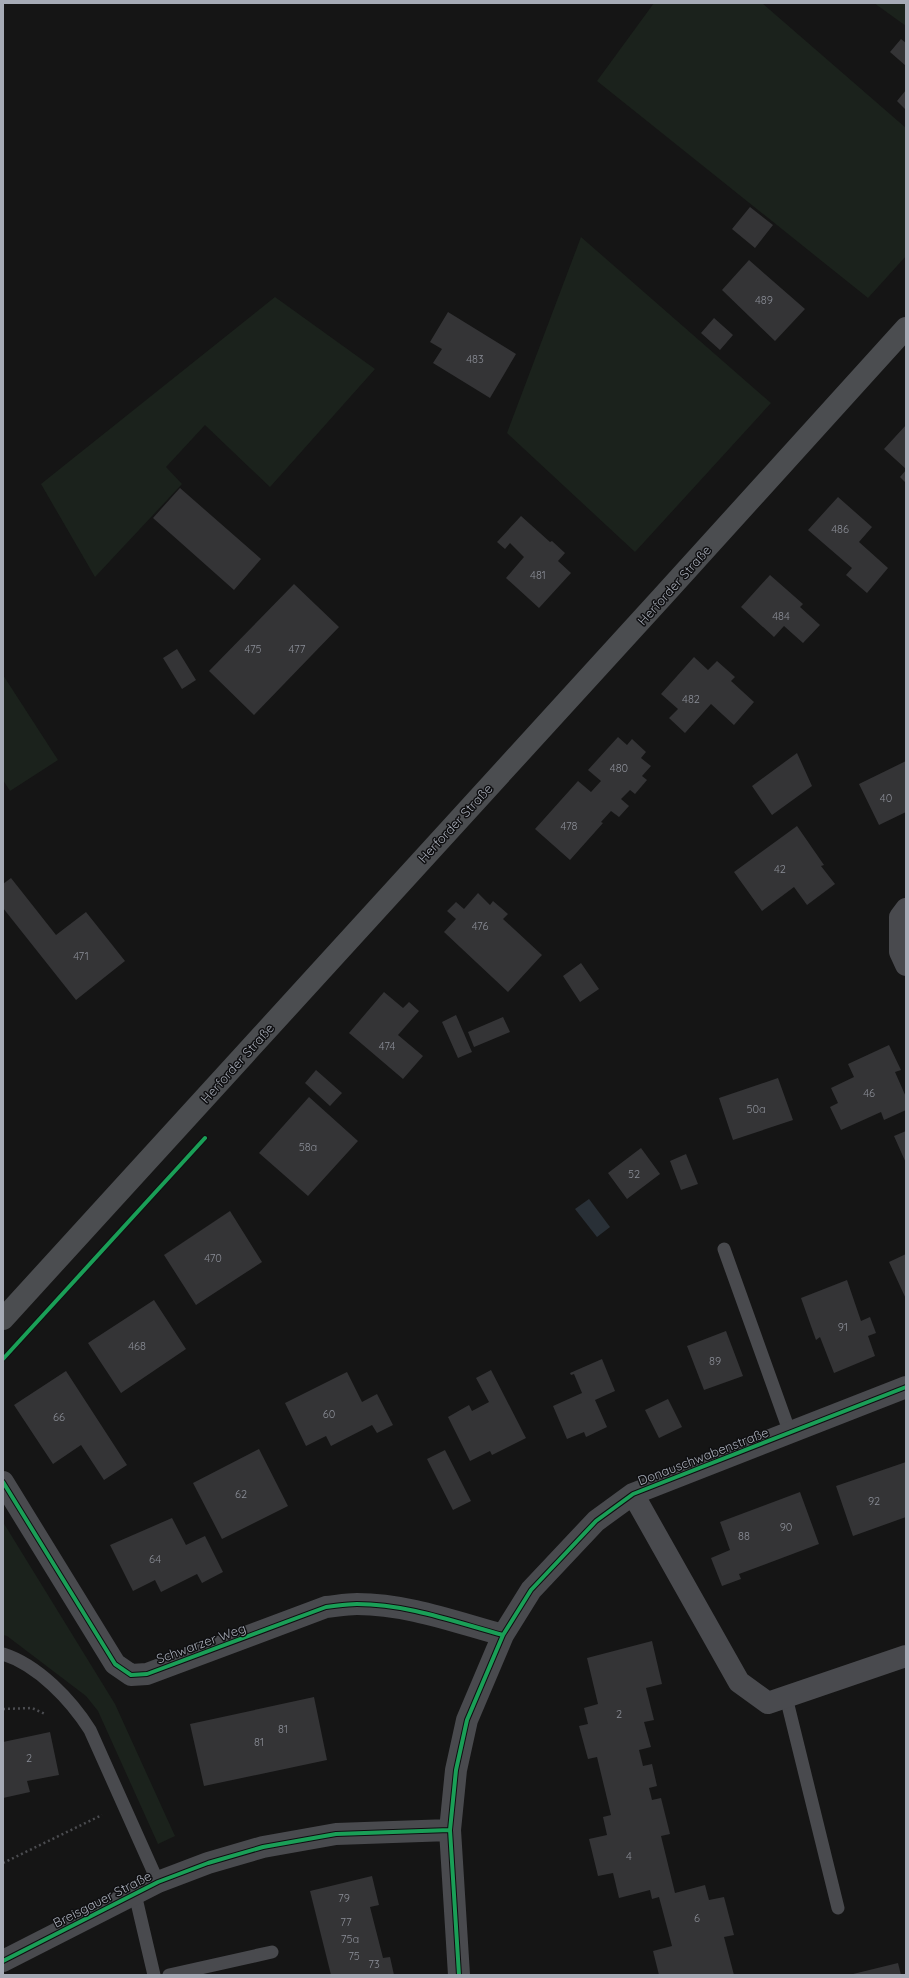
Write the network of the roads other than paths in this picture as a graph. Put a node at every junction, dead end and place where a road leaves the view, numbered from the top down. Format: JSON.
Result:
{"nodes":[{"id":1,"x":906,"y":328,"type":"edge"},
{"id":2,"x":906,"y":909,"type":"edge"},
{"id":3,"x":906,"y":965,"type":"edge"},
{"id":4,"x":724,"y":1249,"type":"dead end"},
{"id":5,"x":3,"y":1318,"type":"edge"},
{"id":6,"x":906,"y":1387,"type":"edge"},
{"id":7,"x":790,"y":1433,"type":"junction"},
{"id":8,"x":3,"y":1482,"type":"edge"},
{"id":9,"x":633,"y":1494,"type":"junction"},
{"id":10,"x":503,"y":1636,"type":"junction"},
{"id":11,"x":3,"y":1654,"type":"edge"},
{"id":12,"x":906,"y":1656,"type":"edge"},
{"id":13,"x":786,"y":1697,"type":"junction"},
{"id":14,"x":450,"y":1830,"type":"junction"},
{"id":15,"x":158,"y":1882,"type":"junction"},
{"id":16,"x":135,"y":1894,"type":"junction"},
{"id":17,"x":838,"y":1908,"type":"dead end"},
{"id":18,"x":272,"y":1952,"type":"dead end"},
{"id":19,"x":3,"y":1961,"type":"edge"},
{"id":20,"x":154,"y":1975,"type":"edge"},
{"id":21,"x":169,"y":1975,"type":"edge"},
{"id":22,"x":459,"y":1975,"type":"edge"}],
"edges":[{"from":1,"to":5,"type":"main road","name":"Herforder Straße"},
{"from":2,"to":3,"type":"street"},
{"from":4,"to":7,"type":"lane"},
{"from":6,"to":7,"type":"street","name":"Donauschwabenstraße"},
{"from":7,"to":9,"type":"street","name":"Donauschwabenstraße"},
{"from":8,"to":10,"type":"street","name":"Schwarzer Weg"},
{"from":9,"to":10,"type":"street","name":"Donauschwabenstraße"},
{"from":9,"to":13,"type":"street"},
{"from":10,"to":14,"type":"street","name":"Donauschwabenstraße"},
{"from":11,"to":15,"type":"lane"},
{"from":12,"to":13,"type":"street"},
{"from":13,"to":17,"type":"lane"},
{"from":14,"to":15,"type":"street","name":"Breisgauer Straße"},
{"from":14,"to":22,"type":"street","name":"Donauschwabenstraße"},
{"from":15,"to":16,"type":"street","name":"Breisgauer Straße"},
{"from":16,"to":19,"type":"street","name":"Breisgauer Straße"},
{"from":16,"to":20,"type":"lane"},
{"from":18,"to":21,"type":"lane"}]}
